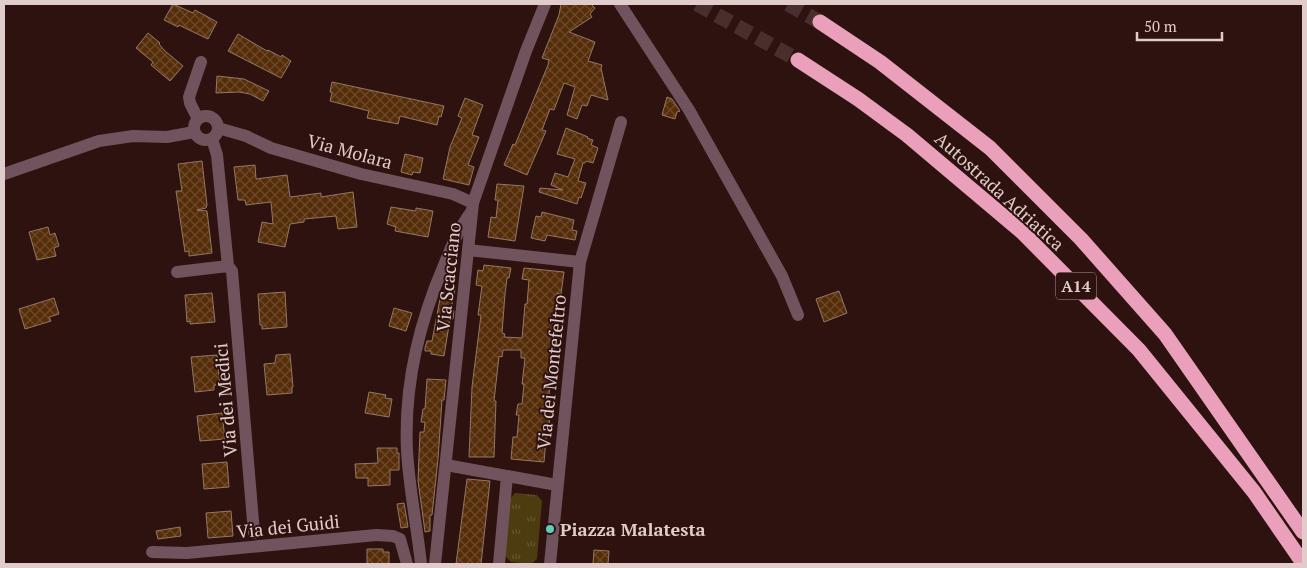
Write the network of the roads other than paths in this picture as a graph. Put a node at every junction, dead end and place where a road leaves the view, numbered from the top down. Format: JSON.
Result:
{"nodes":[{"id":1,"x":544,"y":4,"type":"edge"},
{"id":2,"x":620,"y":4,"type":"edge"},
{"id":3,"x":820,"y":22,"type":"tunnel mouth"},
{"id":4,"x":798,"y":60,"type":"tunnel mouth"},
{"id":5,"x":201,"y":62,"type":"dead end"},
{"id":6,"x":621,"y":122,"type":"dead end"},
{"id":7,"x":196,"y":125,"type":"junction"},
{"id":8,"x":215,"y":134,"type":"junction"},
{"id":9,"x":4,"y":174,"type":"edge"},
{"id":10,"x":472,"y":207,"type":"junction"},
{"id":11,"x":468,"y":250,"type":"junction"},
{"id":12,"x":580,"y":262,"type":"junction"},
{"id":13,"x":228,"y":266,"type":"junction"},
{"id":14,"x":178,"y":272,"type":"dead end"},
{"id":15,"x":798,"y":314,"type":"dead end"},
{"id":16,"x":446,"y":465,"type":"junction"},
{"id":17,"x":507,"y":476,"type":"junction"},
{"id":18,"x":557,"y":485,"type":"junction"},
{"id":19,"x":1303,"y":532,"type":"edge"},
{"id":20,"x":254,"y":533,"type":"dead end"},
{"id":21,"x":152,"y":552,"type":"dead end"},
{"id":22,"x":1303,"y":563,"type":"edge"},
{"id":23,"x":407,"y":564,"type":"edge"},
{"id":24,"x":421,"y":564,"type":"edge"},
{"id":25,"x":435,"y":564,"type":"edge"},
{"id":26,"x":499,"y":564,"type":"edge"},
{"id":27,"x":550,"y":564,"type":"edge"}],
"edges":[{"from":1,"to":10,"type":"street","name":"Via Scacciano"},
{"from":2,"to":15,"type":"street"},
{"from":3,"to":19,"type":"highway","name":"Autostrada Adriatica","number":"A14"},
{"from":4,"to":22,"type":"highway","name":"Autostrada Adriatica","number":"A14"},
{"from":5,"to":7,"type":"street"},
{"from":6,"to":12,"type":"street","name":"Via dei Montefeltro"},
{"from":7,"to":8,"type":"street","name":"Via Molara"},
{"from":7,"to":8,"type":"street","name":"Via Molara"},
{"from":7,"to":9,"type":"street","name":"Via Molara"},
{"from":8,"to":10,"type":"street","name":"Via Molara"},
{"from":8,"to":13,"type":"street","name":"Via dei Medici"},
{"from":10,"to":11,"type":"street","name":"Via Scacciano"},
{"from":10,"to":24,"type":"street"},
{"from":11,"to":12,"type":"street"},
{"from":11,"to":16,"type":"street","name":"Via Scacciano"},
{"from":12,"to":18,"type":"street","name":"Via dei Montefeltro"},
{"from":13,"to":14,"type":"street"},
{"from":13,"to":20,"type":"street","name":"Via dei Medici"},
{"from":16,"to":17,"type":"street"},
{"from":16,"to":25,"type":"street","name":"Via Scacciano"},
{"from":17,"to":18,"type":"street"},
{"from":17,"to":26,"type":"street"},
{"from":18,"to":27,"type":"street"},
{"from":21,"to":23,"type":"street","name":"Via dei Guidi"}]}
